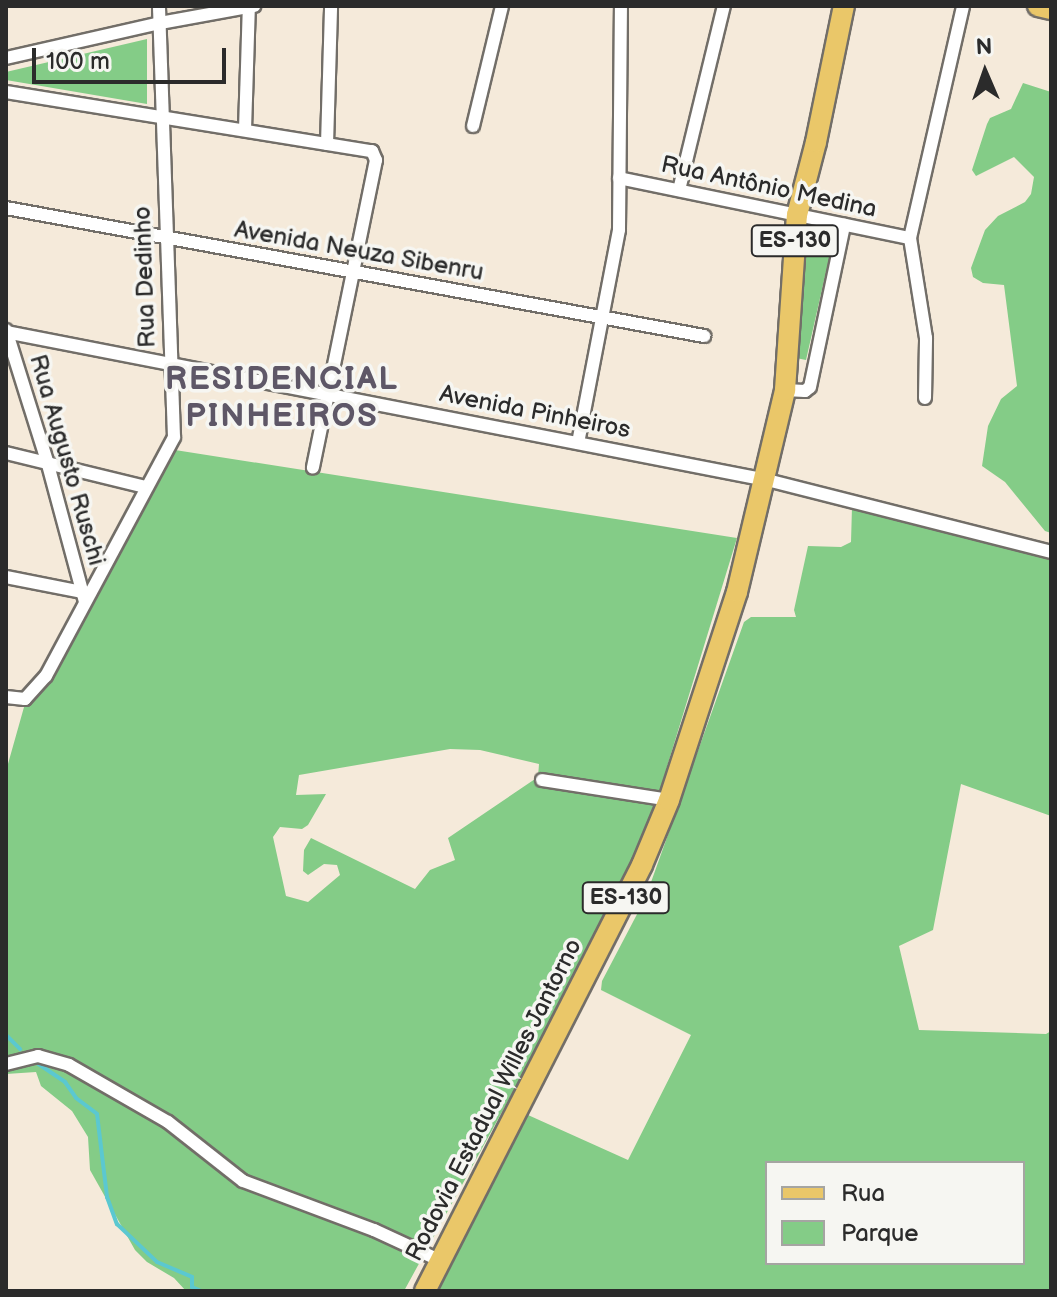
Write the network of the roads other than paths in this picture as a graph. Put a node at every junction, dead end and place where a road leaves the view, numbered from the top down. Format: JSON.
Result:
{"nodes":[{"id":1,"x":159,"y":6,"type":"edge"},
{"id":2,"x":251,"y":6,"type":"edge"},
{"id":3,"x":331,"y":6,"type":"edge"},
{"id":4,"x":502,"y":6,"type":"edge"},
{"id":5,"x":621,"y":6,"type":"edge"},
{"id":6,"x":724,"y":6,"type":"edge"},
{"id":7,"x":844,"y":6,"type":"edge"},
{"id":8,"x":963,"y":6,"type":"edge"},
{"id":9,"x":1038,"y":6,"type":"edge"},
{"id":10,"x":1051,"y":9,"type":"edge"},
{"id":11,"x":160,"y":23,"type":"junction"},
{"id":12,"x":6,"y":58,"type":"edge"},
{"id":13,"x":6,"y":92,"type":"edge"},
{"id":14,"x":163,"y":116,"type":"junction"},
{"id":15,"x":473,"y":126,"type":"dead end"},
{"id":16,"x":245,"y":130,"type":"junction"},
{"id":17,"x":327,"y":144,"type":"junction"},
{"id":18,"x":619,"y":178,"type":"junction"},
{"id":19,"x":679,"y":190,"type":"junction"},
{"id":20,"x":6,"y":208,"type":"edge"},
{"id":21,"x":797,"y":215,"type":"junction"},
{"id":22,"x":844,"y":225,"type":"junction"},
{"id":23,"x":910,"y":238,"type":"junction"},
{"id":24,"x":166,"y":240,"type":"junction"},
{"id":25,"x":355,"y":272,"type":"junction"},
{"id":26,"x":603,"y":317,"type":"junction"},
{"id":27,"x":6,"y":332,"type":"edge"},
{"id":28,"x":704,"y":336,"type":"dead end"},
{"id":29,"x":170,"y":364,"type":"junction"},
{"id":30,"x":785,"y":390,"type":"junction"},
{"id":31,"x":330,"y":395,"type":"junction"},
{"id":32,"x":925,"y":398,"type":"dead end"},
{"id":33,"x":578,"y":443,"type":"junction"},
{"id":34,"x":6,"y":453,"type":"edge"},
{"id":35,"x":47,"y":461,"type":"junction"},
{"id":36,"x":313,"y":468,"type":"dead end"},
{"id":37,"x":767,"y":480,"type":"junction"},
{"id":38,"x":146,"y":487,"type":"junction"},
{"id":39,"x":1051,"y":552,"type":"edge"},
{"id":40,"x":6,"y":577,"type":"edge"},
{"id":41,"x":83,"y":597,"type":"junction"},
{"id":42,"x":6,"y":697,"type":"edge"},
{"id":43,"x":542,"y":780,"type":"dead end"},
{"id":44,"x":669,"y":800,"type":"junction"},
{"id":45,"x":6,"y":1064,"type":"edge"},
{"id":46,"x":441,"y":1261,"type":"junction"},
{"id":47,"x":425,"y":1291,"type":"edge"}],
"edges":[{"from":1,"to":11,"type":"street","name":"Rua Dedinho"},
{"from":2,"to":11,"type":"street"},
{"from":2,"to":16,"type":"street"},
{"from":3,"to":17,"type":"street"},
{"from":4,"to":15,"type":"street"},
{"from":5,"to":18,"type":"street"},
{"from":6,"to":19,"type":"street"},
{"from":7,"to":21,"type":"main road","number":"ES-130"},
{"from":8,"to":23,"type":"street"},
{"from":9,"to":10,"type":"main road"},
{"from":11,"to":12,"type":"street"},
{"from":11,"to":14,"type":"street","name":"Rua Dedinho"},
{"from":13,"to":14,"type":"street"},
{"from":14,"to":16,"type":"street"},
{"from":14,"to":24,"type":"street","name":"Rua Dedinho"},
{"from":16,"to":17,"type":"street"},
{"from":17,"to":25,"type":"street"},
{"from":18,"to":19,"type":"street","name":"Rua Antônio Medina"},
{"from":18,"to":26,"type":"street"},
{"from":19,"to":21,"type":"street","name":"Rua Antônio Medina"},
{"from":20,"to":24,"type":"street","name":"Avenida Neuza Sibenru"},
{"from":21,"to":22,"type":"street","name":"Rua Antônio Medina"},
{"from":21,"to":30,"type":"main road","number":"ES-130"},
{"from":22,"to":23,"type":"street","name":"Rua Antônio Medina"},
{"from":22,"to":30,"type":"street"},
{"from":23,"to":32,"type":"street"},
{"from":24,"to":25,"type":"street","name":"Avenida Neuza Sibenru"},
{"from":24,"to":29,"type":"street","name":"Rua Dedinho"},
{"from":25,"to":26,"type":"street","name":"Avenida Neuza Sibenru"},
{"from":25,"to":31,"type":"street"},
{"from":26,"to":28,"type":"street","name":"Avenida Neuza Sibenru"},
{"from":26,"to":33,"type":"street"},
{"from":27,"to":29,"type":"street","name":"Avenida Pinheiros"},
{"from":27,"to":35,"type":"street","name":"Rua Augusto Ruschi"},
{"from":29,"to":31,"type":"street","name":"Avenida Pinheiros"},
{"from":29,"to":38,"type":"street","name":"Rua Dedinho"},
{"from":30,"to":37,"type":"main road","number":"ES-130"},
{"from":31,"to":33,"type":"street","name":"Avenida Pinheiros"},
{"from":31,"to":36,"type":"street"},
{"from":33,"to":37,"type":"street","name":"Avenida Pinheiros"},
{"from":34,"to":35,"type":"street"},
{"from":35,"to":38,"type":"street"},
{"from":35,"to":41,"type":"street","name":"Rua Augusto Ruschi"},
{"from":37,"to":39,"type":"street","name":"Avenida Pinheiros"},
{"from":37,"to":44,"type":"main road","name":"Rodovia Estadual Willes Jantorno","number":"ES-130"},
{"from":38,"to":41,"type":"street","name":"Rua Dedinho"},
{"from":40,"to":41,"type":"street"},
{"from":41,"to":42,"type":"street","name":"Rua Dedinho"},
{"from":43,"to":44,"type":"street"},
{"from":44,"to":46,"type":"main road","name":"Rodovia Estadual Willes Jantorno","number":"ES-130"},
{"from":45,"to":46,"type":"street"},
{"from":46,"to":47,"type":"main road","name":"Rodovia Estadual Willes Jantorno","number":"ES-130"}]}
